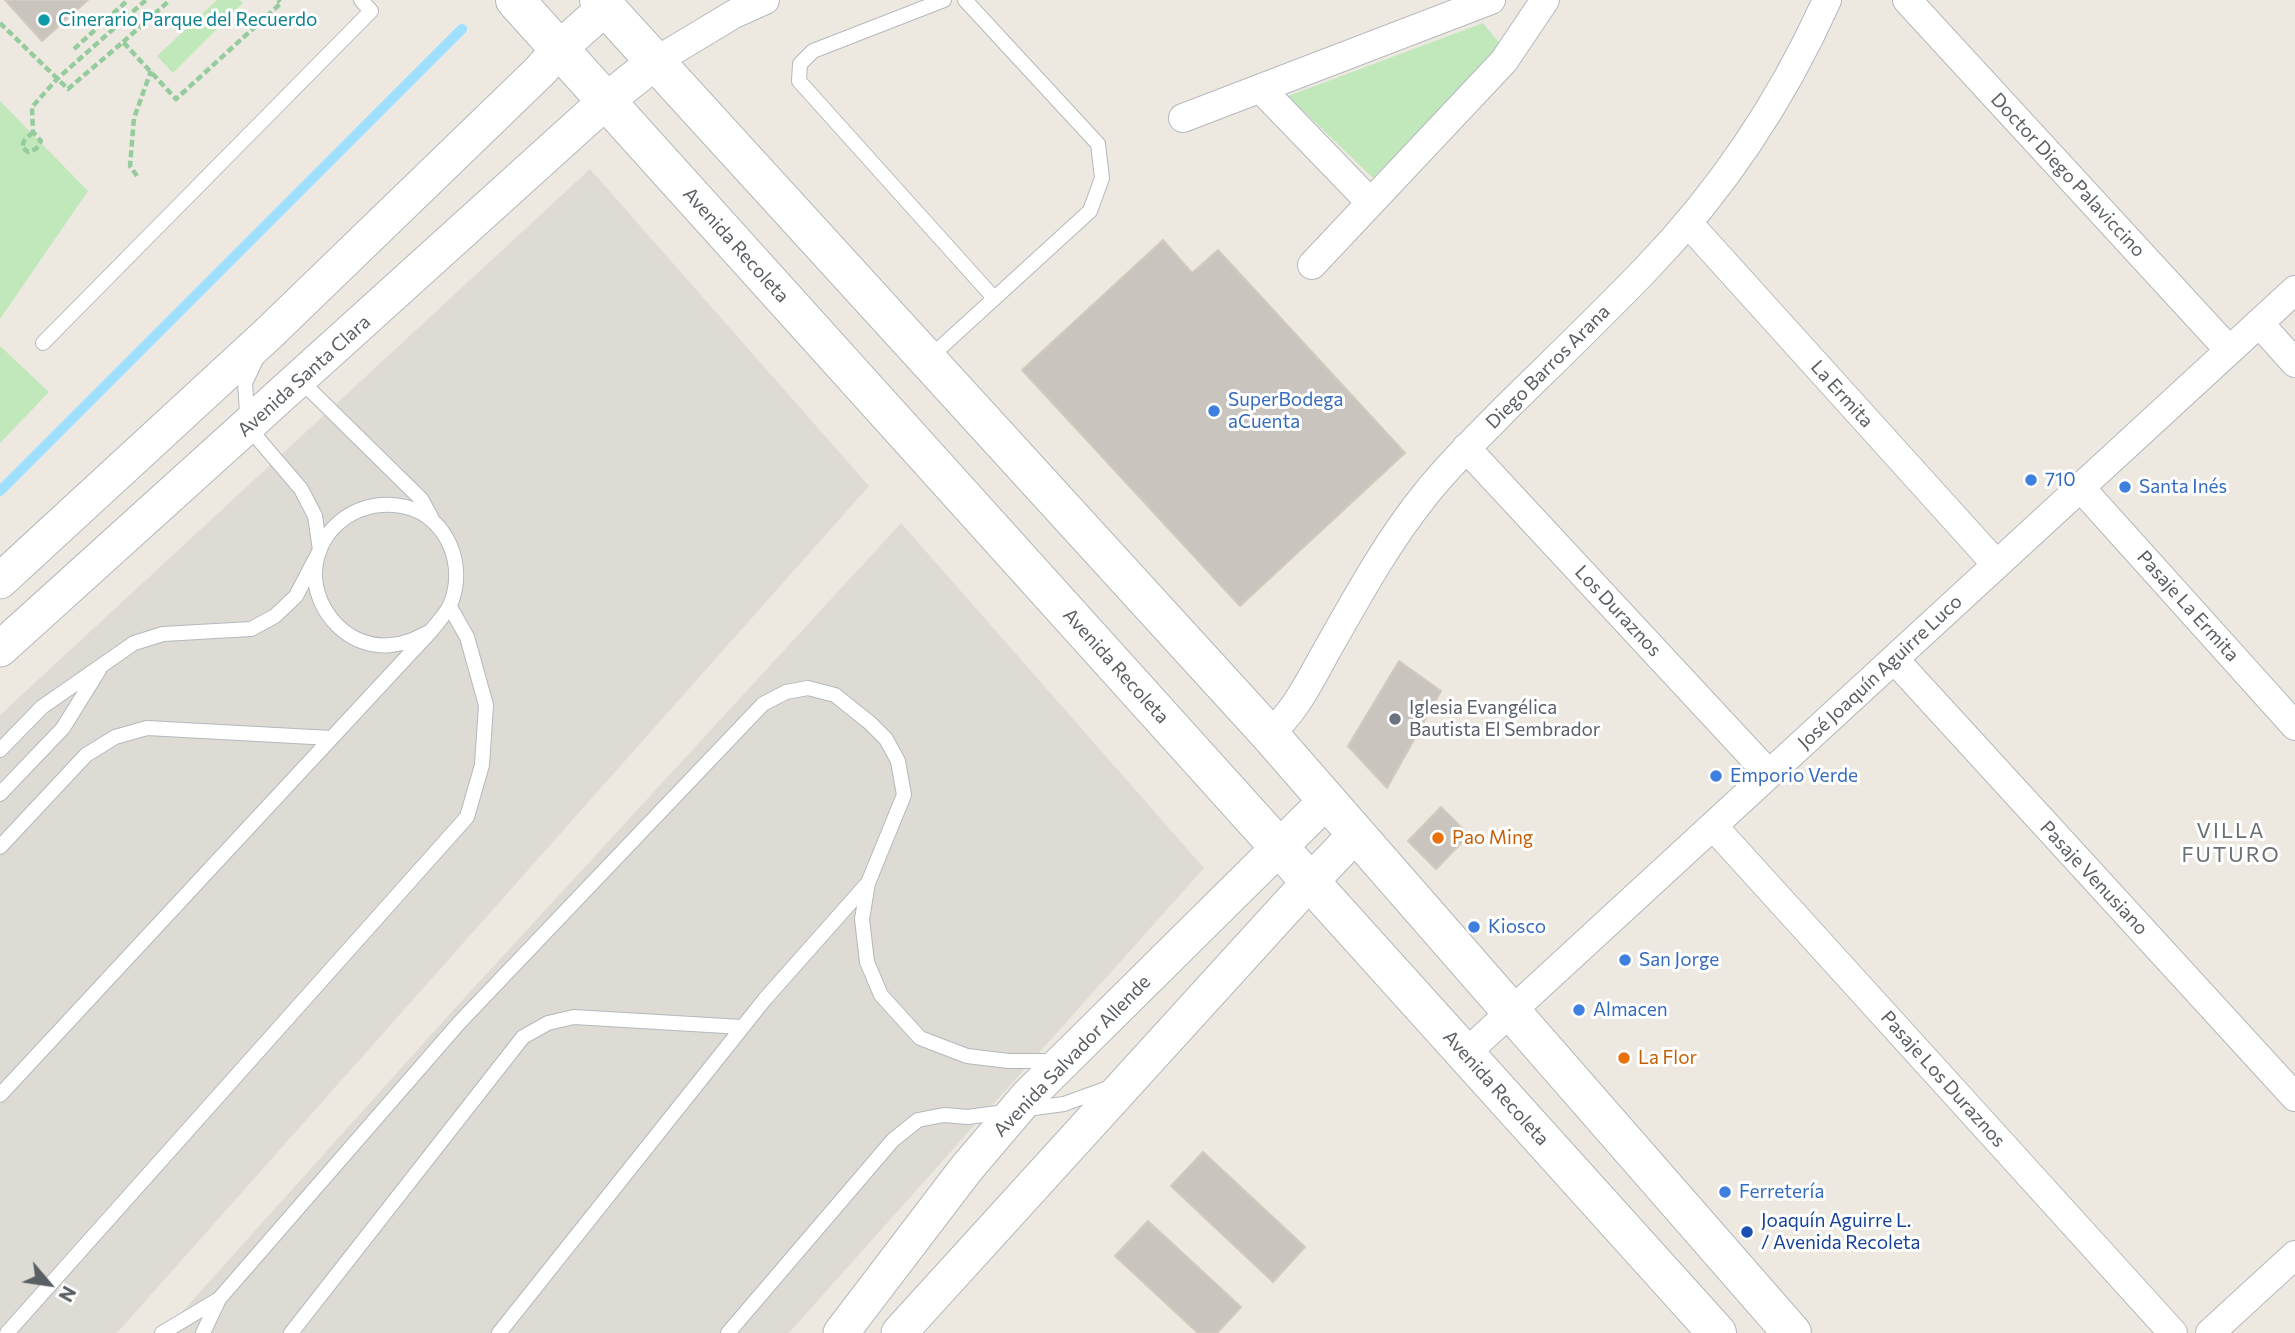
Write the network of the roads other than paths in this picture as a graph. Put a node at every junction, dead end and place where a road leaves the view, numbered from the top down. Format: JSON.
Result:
{"nodes":[{"id":1,"x":361,"y":0,"type":"edge"},
{"id":2,"x":515,"y":0,"type":"edge"},
{"id":3,"x":765,"y":0,"type":"edge"},
{"id":4,"x":944,"y":0,"type":"edge"},
{"id":5,"x":965,"y":0,"type":"edge"},
{"id":6,"x":1491,"y":0,"type":"edge"},
{"id":7,"x":1545,"y":0,"type":"edge"},
{"id":8,"x":1827,"y":0,"type":"edge"},
{"id":9,"x":1907,"y":0,"type":"edge"},
{"id":10,"x":607,"y":2,"type":"edge"},
{"id":11,"x":1432,"y":11,"type":"edge"},
{"id":12,"x":560,"y":48,"type":"junction"},
{"id":13,"x":656,"y":61,"type":"junction"},
{"id":14,"x":1261,"y":89,"type":"junction"},
{"id":15,"x":606,"y":101,"type":"junction"},
{"id":16,"x":1183,"y":118,"type":"dead end"},
{"id":17,"x":1370,"y":202,"type":"junction"},
{"id":18,"x":1688,"y":223,"type":"junction"},
{"id":19,"x":1312,"y":265,"type":"dead end"},
{"id":20,"x":2295,"y":290,"type":"edge"},
{"id":21,"x":994,"y":298,"type":"junction"},
{"id":22,"x":2259,"y":323,"type":"junction"},
{"id":23,"x":268,"y":334,"type":"junction"},
{"id":24,"x":43,"y":344,"type":"dead end"},
{"id":25,"x":2229,"y":350,"type":"junction"},
{"id":26,"x":928,"y":359,"type":"junction"},
{"id":27,"x":2295,"y":363,"type":"edge"},
{"id":28,"x":300,"y":380,"type":"junction"},
{"id":29,"x":248,"y":427,"type":"junction"},
{"id":30,"x":1466,"y":448,"type":"junction"},
{"id":31,"x":2080,"y":487,"type":"junction"},
{"id":32,"x":434,"y":521,"type":"junction"},
{"id":33,"x":320,"y":550,"type":"junction"},
{"id":34,"x":1996,"y":564,"type":"junction"},
{"id":35,"x":0,"y":581,"type":"edge"},
{"id":36,"x":450,"y":607,"type":"junction"},
{"id":37,"x":431,"y":631,"type":"junction"},
{"id":38,"x":0,"y":649,"type":"edge"},
{"id":39,"x":1894,"y":659,"type":"junction"},
{"id":40,"x":104,"y":663,"type":"junction"},
{"id":41,"x":2295,"y":726,"type":"edge"},
{"id":42,"x":1269,"y":734,"type":"junction"},
{"id":43,"x":331,"y":738,"type":"junction"},
{"id":44,"x":0,"y":750,"type":"edge"},
{"id":45,"x":1769,"y":774,"type":"junction"},
{"id":46,"x":0,"y":794,"type":"edge"},
{"id":47,"x":1327,"y":800,"type":"junction"},
{"id":48,"x":1713,"y":826,"type":"junction"},
{"id":49,"x":1356,"y":834,"type":"junction"},
{"id":50,"x":0,"y":847,"type":"edge"},
{"id":51,"x":1280,"y":848,"type":"junction"},
{"id":52,"x":1310,"y":882,"type":"junction"},
{"id":53,"x":868,"y":883,"type":"junction"},
{"id":54,"x":1511,"y":1011,"type":"junction"},
{"id":55,"x":742,"y":1027,"type":"junction"},
{"id":56,"x":1465,"y":1054,"type":"junction"},
{"id":57,"x":1065,"y":1060,"type":"junction"},
{"id":58,"x":1132,"y":1076,"type":"junction"},
{"id":59,"x":0,"y":1095,"type":"edge"},
{"id":60,"x":2295,"y":1097,"type":"edge"},
{"id":61,"x":1014,"y":1111,"type":"junction"},
{"id":62,"x":2295,"y":1255,"type":"edge"},
{"id":63,"x":219,"y":1299,"type":"junction"},
{"id":64,"x":7,"y":1333,"type":"edge"},
{"id":65,"x":162,"y":1333,"type":"edge"},
{"id":66,"x":203,"y":1333,"type":"edge"},
{"id":67,"x":291,"y":1333,"type":"edge"},
{"id":68,"x":499,"y":1333,"type":"edge"},
{"id":69,"x":727,"y":1333,"type":"edge"},
{"id":70,"x":841,"y":1333,"type":"edge"},
{"id":71,"x":899,"y":1333,"type":"edge"},
{"id":72,"x":1717,"y":1333,"type":"edge"},
{"id":73,"x":1792,"y":1333,"type":"edge"},
{"id":74,"x":2173,"y":1333,"type":"edge"},
{"id":75,"x":2210,"y":1333,"type":"edge"}],
"edges":[{"from":1,"to":24,"type":"lane"},
{"from":2,"to":12,"type":"main road","name":"Avenida Recoleta"},
{"from":3,"to":13,"type":"street"},
{"from":4,"to":21,"type":"lane"},
{"from":5,"to":21,"type":"lane"},
{"from":6,"to":11,"type":"street"},
{"from":7,"to":17,"type":"street"},
{"from":8,"to":18,"type":"street","name":"Diego Barros Arana"},
{"from":9,"to":25,"type":"street","name":"Doctor Diego Palaviccino"},
{"from":10,"to":12,"type":"street"},
{"from":10,"to":13,"type":"main road"},
{"from":11,"to":14,"type":"street"},
{"from":12,"to":15,"type":"main road","name":"Avenida Recoleta"},
{"from":12,"to":23,"type":"street"},
{"from":13,"to":15,"type":"street","name":"Avenida Santa Clara"},
{"from":13,"to":26,"type":"main road"},
{"from":14,"to":16,"type":"street"},
{"from":14,"to":17,"type":"street"},
{"from":15,"to":28,"type":"street","name":"Avenida Santa Clara"},
{"from":15,"to":51,"type":"main road","name":"Avenida Recoleta"},
{"from":17,"to":19,"type":"street"},
{"from":18,"to":30,"type":"street","name":"Diego Barros Arana"},
{"from":18,"to":34,"type":"street","name":"La Ermita"},
{"from":20,"to":22,"type":"street","name":"José Joaquín Aguirre Luco"},
{"from":21,"to":26,"type":"lane"},
{"from":22,"to":25,"type":"street","name":"José Joaquín Aguirre Luco"},
{"from":22,"to":27,"type":"street"},
{"from":23,"to":29,"type":"lane"},
{"from":23,"to":35,"type":"street"},
{"from":25,"to":31,"type":"street","name":"José Joaquín Aguirre Luco"},
{"from":26,"to":42,"type":"main road"},
{"from":28,"to":29,"type":"street","name":"Avenida Santa Clara"},
{"from":28,"to":32,"type":"lane"},
{"from":29,"to":33,"type":"lane"},
{"from":29,"to":38,"type":"street","name":"Avenida Santa Clara"},
{"from":30,"to":42,"type":"street","name":"Diego Barros Arana"},
{"from":30,"to":45,"type":"street","name":"Los Duraznos"},
{"from":31,"to":34,"type":"street","name":"José Joaquín Aguirre Luco"},
{"from":31,"to":41,"type":"street","name":"Pasaje La Ermita"},
{"from":32,"to":33,"type":"lane"},
{"from":32,"to":36,"type":"lane"},
{"from":33,"to":37,"type":"lane"},
{"from":33,"to":40,"type":"lane"},
{"from":34,"to":39,"type":"street","name":"José Joaquín Aguirre Luco"},
{"from":36,"to":37,"type":"lane"},
{"from":36,"to":64,"type":"lane"},
{"from":37,"to":43,"type":"lane"},
{"from":39,"to":45,"type":"street","name":"José Joaquín Aguirre Luco"},
{"from":39,"to":60,"type":"street","name":"Pasaje Venusiano"},
{"from":40,"to":44,"type":"lane"},
{"from":40,"to":46,"type":"lane"},
{"from":42,"to":47,"type":"main road"},
{"from":43,"to":50,"type":"lane"},
{"from":43,"to":59,"type":"lane"},
{"from":45,"to":48,"type":"street","name":"José Joaquín Aguirre Luco"},
{"from":47,"to":49,"type":"main road"},
{"from":47,"to":51,"type":"street","name":"Avenida Salvador Allende"},
{"from":48,"to":54,"type":"street","name":"José Joaquín Aguirre Luco"},
{"from":48,"to":74,"type":"street","name":"Pasaje Los Duraznos"},
{"from":49,"to":52,"type":"street"},
{"from":49,"to":54,"type":"main road"},
{"from":51,"to":52,"type":"main road","name":"Avenida Recoleta"},
{"from":51,"to":57,"type":"street","name":"Avenida Salvador Allende"},
{"from":52,"to":56,"type":"main road","name":"Avenida Recoleta"},
{"from":52,"to":58,"type":"street"},
{"from":53,"to":55,"type":"lane"},
{"from":53,"to":57,"type":"lane"},
{"from":53,"to":63,"type":"lane"},
{"from":54,"to":56,"type":"street","name":"José Joaquín Aguirre Luco"},
{"from":54,"to":73,"type":"main road"},
{"from":55,"to":67,"type":"lane"},
{"from":55,"to":68,"type":"lane"},
{"from":56,"to":72,"type":"main road","name":"Avenida Recoleta"},
{"from":57,"to":61,"type":"street","name":"Avenida Salvador Allende"},
{"from":58,"to":61,"type":"lane"},
{"from":58,"to":71,"type":"street"},
{"from":61,"to":69,"type":"lane"},
{"from":61,"to":70,"type":"street","name":"Avenida Salvador Allende"},
{"from":62,"to":75,"type":"street"},
{"from":63,"to":65,"type":"lane"},
{"from":63,"to":66,"type":"lane"}]}
